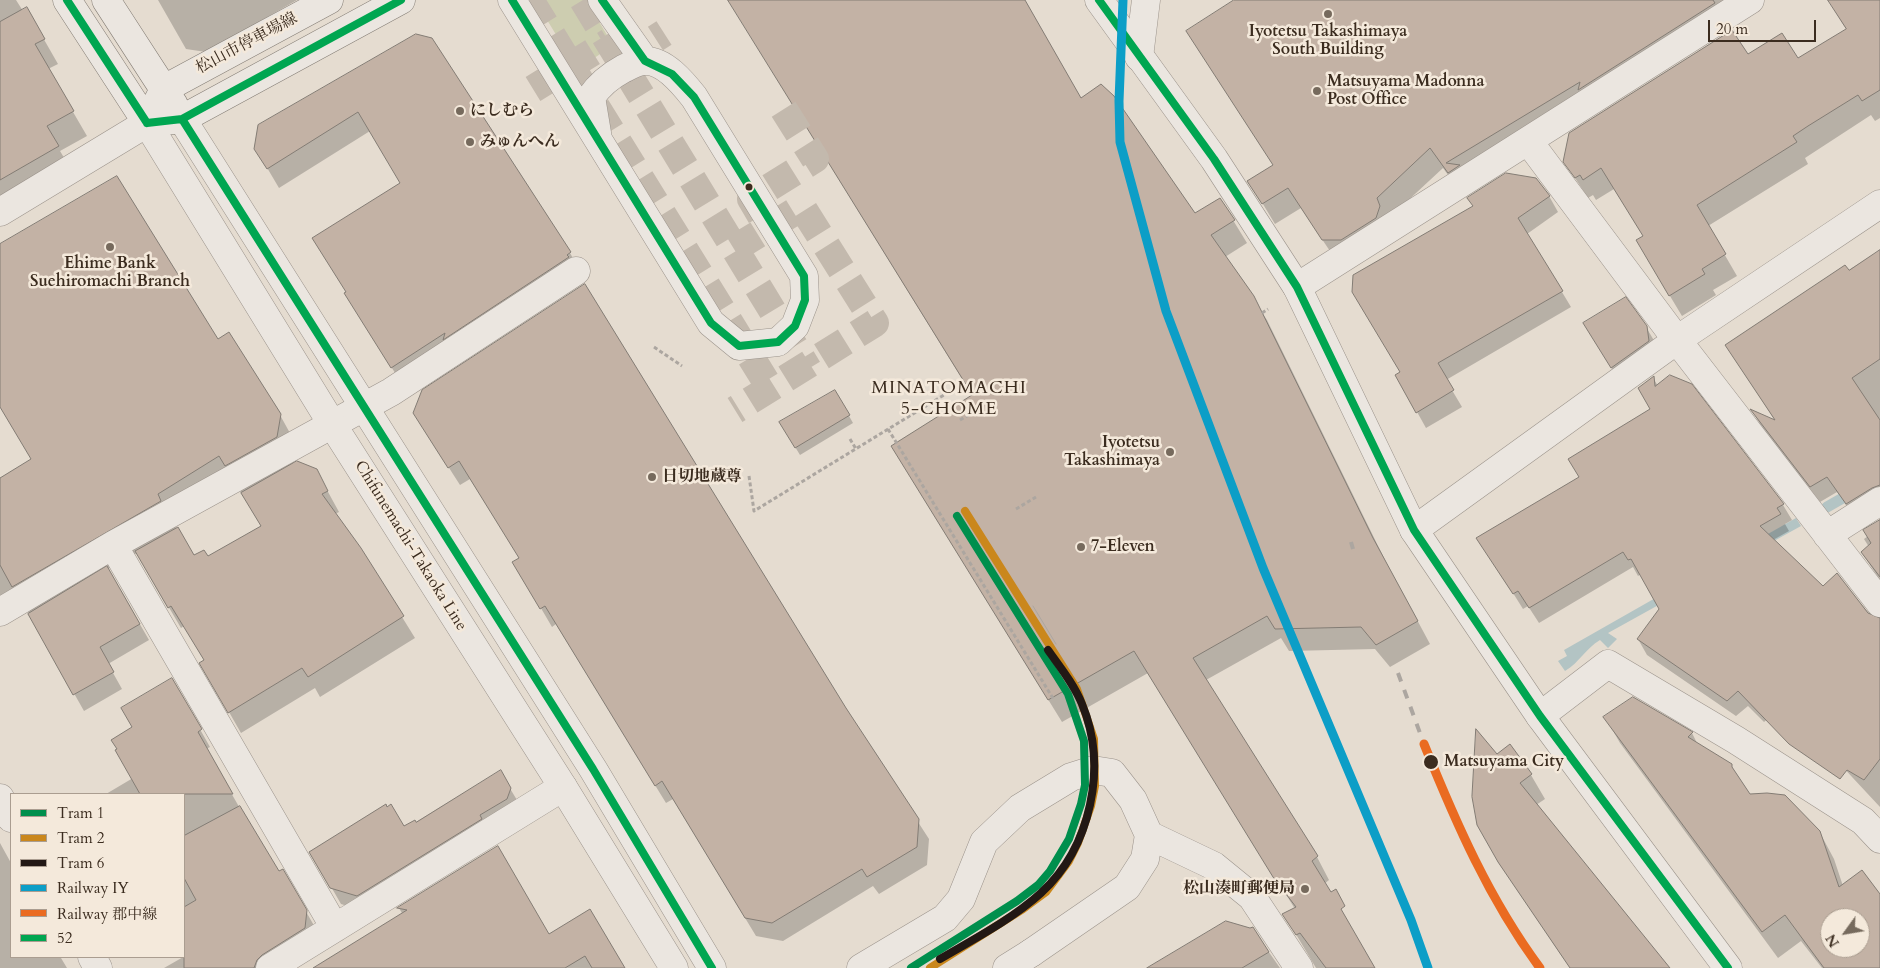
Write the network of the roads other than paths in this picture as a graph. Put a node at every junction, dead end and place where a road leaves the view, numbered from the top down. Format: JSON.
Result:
{"nodes":[{"id":1,"x":67,"y":0,"type":"edge"},
{"id":2,"x":106,"y":0,"type":"edge"},
{"id":3,"x":329,"y":0,"type":"edge"},
{"id":4,"x":401,"y":0,"type":"edge"},
{"id":5,"x":512,"y":0,"type":"edge"},
{"id":6,"x":602,"y":0,"type":"edge"},
{"id":7,"x":1099,"y":0,"type":"edge"},
{"id":8,"x":1146,"y":0,"type":"edge"},
{"id":9,"x":1750,"y":0,"type":"edge"},
{"id":10,"x":1139,"y":57,"type":"junction"},
{"id":11,"x":645,"y":60,"type":"junction"},
{"id":12,"x":164,"y":89,"type":"junction"},
{"id":13,"x":182,"y":119,"type":"junction"},
{"id":14,"x":147,"y":123,"type":"junction"},
{"id":15,"x":598,"y":138,"type":"junction"},
{"id":16,"x":1529,"y":142,"type":"junction"},
{"id":17,"x":1880,"y":204,"type":"edge"},
{"id":18,"x":0,"y":212,"type":"edge"},
{"id":19,"x":576,"y":271,"type":"dead end"},
{"id":20,"x":1297,"y":287,"type":"junction"},
{"id":21,"x":1677,"y":340,"type":"junction"},
{"id":22,"x":363,"y":407,"type":"junction"},
{"id":23,"x":332,"y":424,"type":"junction"},
{"id":24,"x":1880,"y":502,"type":"edge"},
{"id":25,"x":1414,"y":530,"type":"junction"},
{"id":26,"x":1827,"y":535,"type":"junction"},
{"id":27,"x":113,"y":545,"type":"junction"},
{"id":28,"x":1880,"y":603,"type":"edge"},
{"id":29,"x":0,"y":612,"type":"edge"},
{"id":30,"x":1540,"y":716,"type":"junction"},
{"id":31,"x":593,"y":769,"type":"junction"},
{"id":32,"x":563,"y":787,"type":"junction"},
{"id":33,"x":0,"y":798,"type":"edge"},
{"id":34,"x":10,"y":816,"type":"edge"},
{"id":35,"x":1149,"y":835,"type":"junction"},
{"id":36,"x":1880,"y":839,"type":"edge"},
{"id":37,"x":335,"y":928,"type":"junction"},
{"id":38,"x":270,"y":968,"type":"edge"},
{"id":39,"x":674,"y":968,"type":"edge"},
{"id":40,"x":712,"y":968,"type":"edge"},
{"id":41,"x":861,"y":968,"type":"edge"},
{"id":42,"x":1007,"y":968,"type":"edge"},
{"id":43,"x":1299,"y":968,"type":"edge"},
{"id":44,"x":1728,"y":968,"type":"edge"}],
"edges":[{"from":1,"to":14,"type":"street"},
{"from":2,"to":12,"type":"street"},
{"from":3,"to":12,"type":"street","name":"松山市停車場線"},
{"from":4,"to":13,"type":"street"},
{"from":5,"to":15,"type":"street"},
{"from":6,"to":11,"type":"street"},
{"from":7,"to":10,"type":"street"},
{"from":8,"to":10,"type":"street"},
{"from":9,"to":16,"type":"street"},
{"from":10,"to":20,"type":"street"},
{"from":11,"to":15,"type":"street"},
{"from":11,"to":15,"type":"street"},
{"from":12,"to":13,"type":"street"},
{"from":12,"to":14,"type":"street"},
{"from":13,"to":14,"type":"street"},
{"from":13,"to":22,"type":"street"},
{"from":14,"to":18,"type":"street"},
{"from":14,"to":23,"type":"street","name":"Chifunemachi-Takaoka Line"},
{"from":16,"to":20,"type":"street"},
{"from":16,"to":21,"type":"street"},
{"from":17,"to":21,"type":"street"},
{"from":19,"to":22,"type":"street"},
{"from":20,"to":25,"type":"street"},
{"from":21,"to":25,"type":"street"},
{"from":21,"to":26,"type":"street"},
{"from":22,"to":23,"type":"street"},
{"from":22,"to":31,"type":"street"},
{"from":23,"to":27,"type":"street"},
{"from":23,"to":32,"type":"street","name":"Chifunemachi-Takaoka Line"},
{"from":24,"to":26,"type":"street"},
{"from":25,"to":30,"type":"street"},
{"from":26,"to":28,"type":"street"},
{"from":27,"to":29,"type":"street"},
{"from":27,"to":37,"type":"street"},
{"from":30,"to":36,"type":"street"},
{"from":30,"to":44,"type":"street"},
{"from":31,"to":32,"type":"street"},
{"from":31,"to":40,"type":"street"},
{"from":32,"to":37,"type":"street"},
{"from":32,"to":39,"type":"street","name":"Chifunemachi-Takaoka Line"},
{"from":33,"to":34,"type":"street"},
{"from":35,"to":41,"type":"street"},
{"from":35,"to":42,"type":"street"},
{"from":35,"to":43,"type":"street"},
{"from":37,"to":38,"type":"street"}]}
